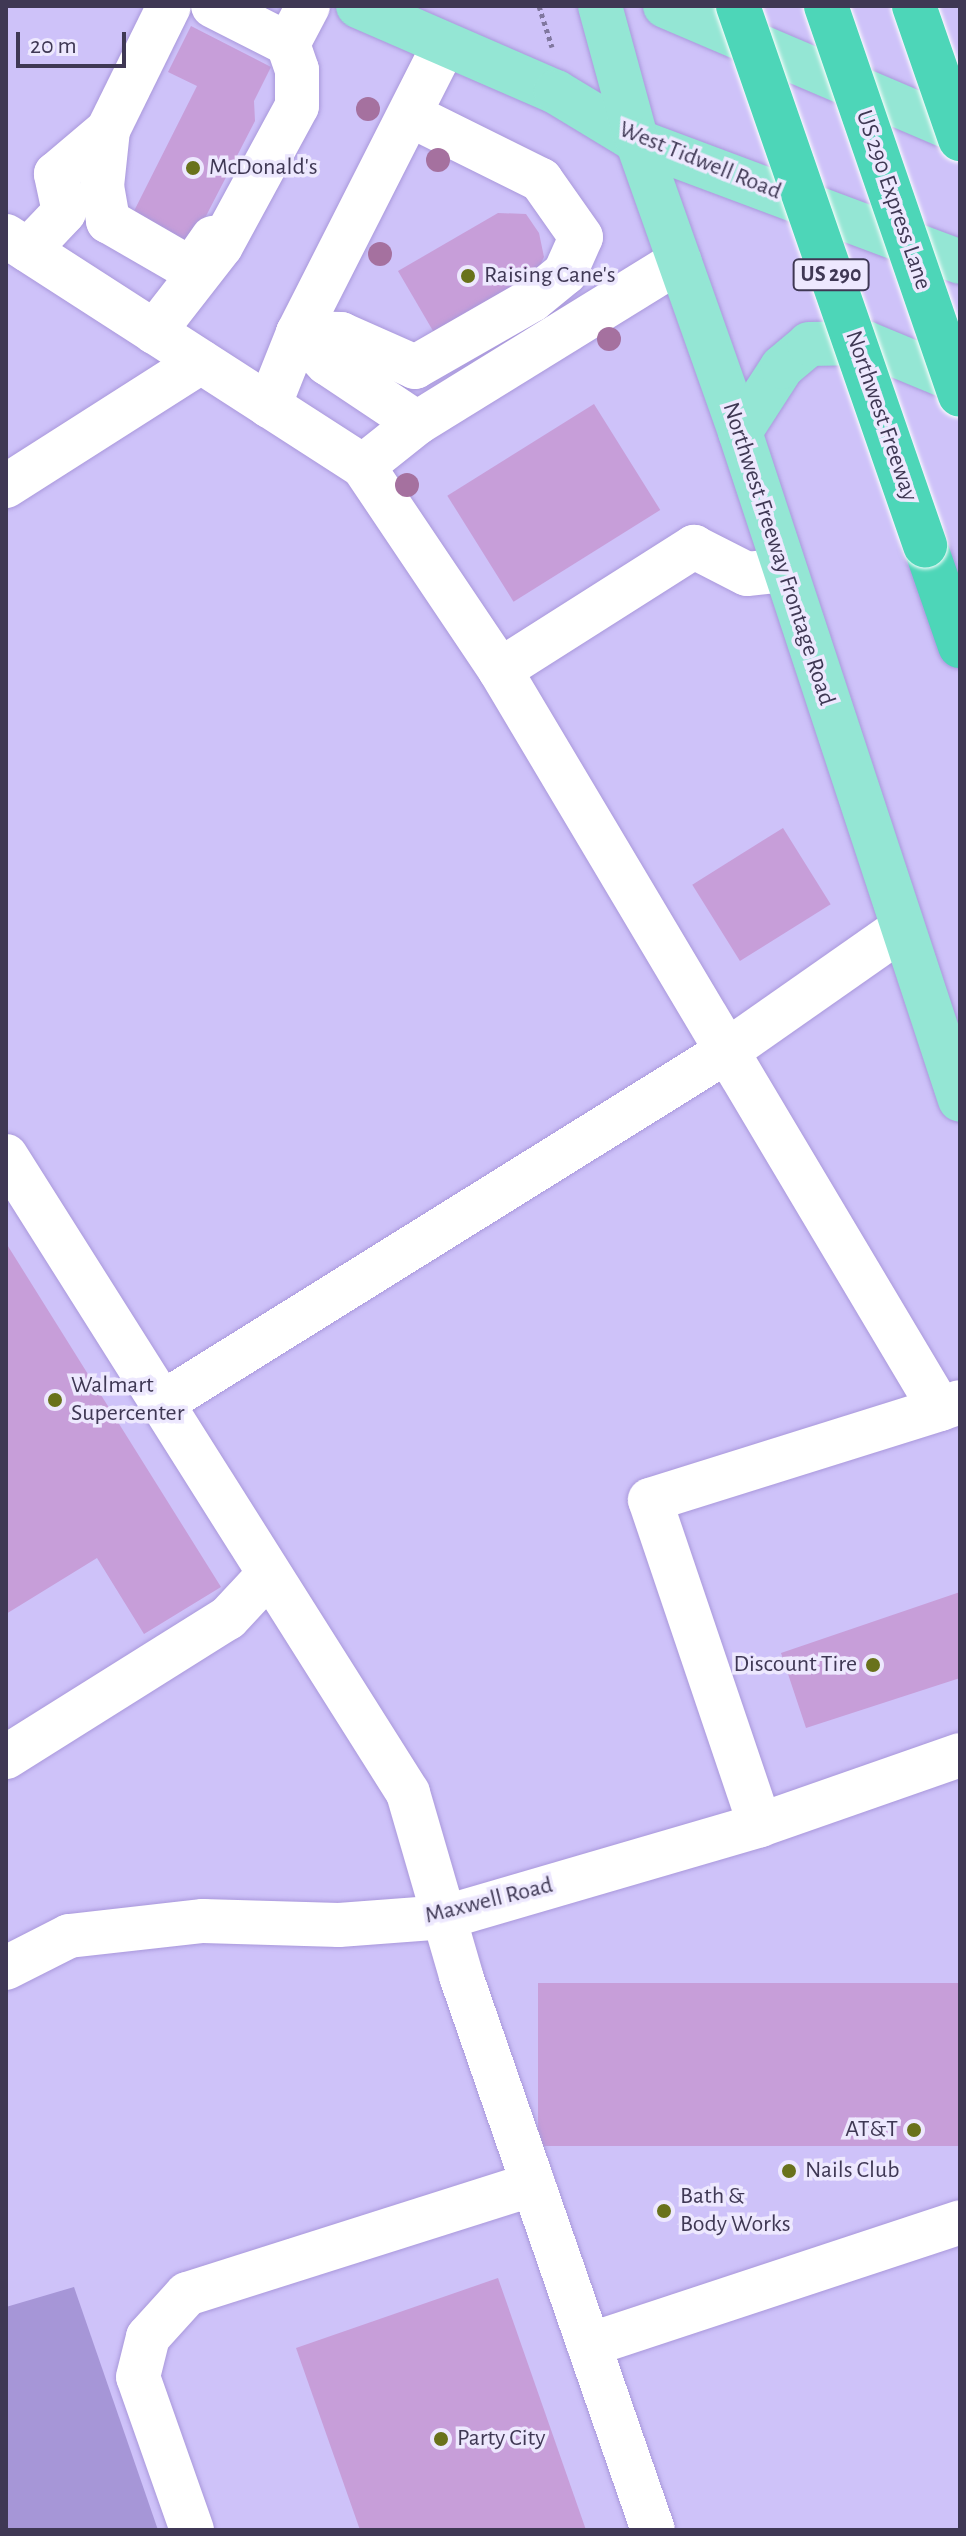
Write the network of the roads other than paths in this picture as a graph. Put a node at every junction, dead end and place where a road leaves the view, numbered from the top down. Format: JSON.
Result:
{"nodes":[{"id":1,"x":169,"y":6,"type":"edge"},
{"id":2,"x":213,"y":6,"type":"edge"},
{"id":3,"x":308,"y":6,"type":"edge"},
{"id":4,"x":358,"y":6,"type":"edge"},
{"id":5,"x":600,"y":6,"type":"edge"},
{"id":6,"x":665,"y":6,"type":"edge"},
{"id":7,"x":738,"y":6,"type":"edge"},
{"id":8,"x":826,"y":6,"type":"edge"},
{"id":9,"x":914,"y":6,"type":"edge"},
{"id":10,"x":444,"y":45,"type":"junction"},
{"id":11,"x":293,"y":57,"type":"junction"},
{"id":12,"x":412,"y":116,"type":"junction"},
{"id":13,"x":960,"y":132,"type":"edge"},
{"id":14,"x":960,"y":139,"type":"edge"},
{"id":15,"x":92,"y":141,"type":"junction"},
{"id":16,"x":637,"y":141,"type":"junction"},
{"id":17,"x":64,"y":212,"type":"junction"},
{"id":18,"x":17,"y":243,"type":"edge"},
{"id":19,"x":679,"y":261,"type":"junction"},
{"id":20,"x":960,"y":262,"type":"edge"},
{"id":21,"x":191,"y":284,"type":"junction"},
{"id":22,"x":154,"y":332,"type":"junction"},
{"id":23,"x":298,"y":333,"type":"junction"},
{"id":24,"x":201,"y":362,"type":"junction"},
{"id":25,"x":960,"y":382,"type":"edge"},
{"id":26,"x":960,"y":395,"type":"edge"},
{"id":27,"x":269,"y":406,"type":"junction"},
{"id":28,"x":417,"y":423,"type":"junction"},
{"id":29,"x":740,"y":432,"type":"junction"},
{"id":30,"x":363,"y":466,"type":"junction"},
{"id":31,"x":6,"y":486,"type":"edge"},
{"id":32,"x":784,"y":570,"type":"junction"},
{"id":33,"x":960,"y":646,"type":"edge"},
{"id":34,"x":500,"y":670,"type":"junction"},
{"id":35,"x":900,"y":930,"type":"junction"},
{"id":36,"x":727,"y":1051,"type":"junction"},
{"id":37,"x":960,"y":1100,"type":"edge"},
{"id":38,"x":6,"y":1156,"type":"edge"},
{"id":39,"x":162,"y":1403,"type":"junction"},
{"id":40,"x":950,"y":1405,"type":"edge"},
{"id":41,"x":269,"y":1574,"type":"junction"},
{"id":42,"x":960,"y":1755,"type":"edge"},
{"id":43,"x":6,"y":1757,"type":"edge"},
{"id":44,"x":760,"y":1825,"type":"junction"},
{"id":45,"x":446,"y":1917,"type":"junction"},
{"id":46,"x":6,"y":1968,"type":"edge"},
{"id":47,"x":533,"y":2184,"type":"junction"},
{"id":48,"x":960,"y":2222,"type":"edge"},
{"id":49,"x":589,"y":2345,"type":"junction"},
{"id":50,"x":192,"y":2530,"type":"edge"},
{"id":51,"x":653,"y":2530,"type":"edge"}],
"edges":[{"from":1,"to":15,"type":"street"},
{"from":2,"to":11,"type":"street"},
{"from":3,"to":11,"type":"street"},
{"from":4,"to":10,"type":"main road","name":"West Tidwell Road"},
{"from":5,"to":16,"type":"main road","name":"Northwest Freeway Frontage Road"},
{"from":6,"to":13,"type":"main road"},
{"from":7,"to":33,"type":"highway","name":"Northwest Freeway","number":"US 290","bridge":true},
{"from":8,"to":26,"type":"highway","name":"US 290 Express Lane","bridge":true},
{"from":9,"to":14,"type":"highway","bridge":true},
{"from":10,"to":12,"type":"street"},
{"from":10,"to":16,"type":"main road","name":"West Tidwell Road"},
{"from":11,"to":15,"type":"street"},
{"from":11,"to":21,"type":"street"},
{"from":12,"to":23,"type":"street"},
{"from":12,"to":23,"type":"street"},
{"from":15,"to":17,"type":"street"},
{"from":16,"to":19,"type":"main road","name":"Northwest Freeway Frontage Road"},
{"from":16,"to":20,"type":"main road","name":"West Tidwell Road"},
{"from":17,"to":18,"type":"street"},
{"from":17,"to":21,"type":"street"},
{"from":18,"to":22,"type":"street"},
{"from":19,"to":28,"type":"street"},
{"from":19,"to":29,"type":"main road","name":"Northwest Freeway Frontage Road"},
{"from":21,"to":22,"type":"street"},
{"from":22,"to":24,"type":"street"},
{"from":23,"to":27,"type":"street"},
{"from":23,"to":28,"type":"street"},
{"from":24,"to":27,"type":"street"},
{"from":24,"to":31,"type":"street"},
{"from":25,"to":29,"type":"main road"},
{"from":27,"to":30,"type":"street"},
{"from":28,"to":30,"type":"street"},
{"from":29,"to":32,"type":"main road","name":"Northwest Freeway Frontage Road"},
{"from":30,"to":34,"type":"street"},
{"from":32,"to":34,"type":"street"},
{"from":32,"to":35,"type":"main road","name":"Northwest Freeway Frontage Road"},
{"from":34,"to":36,"type":"street"},
{"from":35,"to":36,"type":"street"},
{"from":35,"to":37,"type":"main road","name":"Northwest Freeway Frontage Road"},
{"from":36,"to":39,"type":"street"},
{"from":36,"to":40,"type":"street"},
{"from":38,"to":39,"type":"street"},
{"from":39,"to":41,"type":"street"},
{"from":40,"to":44,"type":"street"},
{"from":41,"to":43,"type":"street"},
{"from":41,"to":45,"type":"street"},
{"from":42,"to":44,"type":"street","name":"Maxwell Road"},
{"from":44,"to":45,"type":"street","name":"Maxwell Road"},
{"from":45,"to":46,"type":"street","name":"Maxwell Road"},
{"from":45,"to":47,"type":"street"},
{"from":47,"to":49,"type":"street"},
{"from":47,"to":50,"type":"street"},
{"from":48,"to":49,"type":"street"},
{"from":49,"to":51,"type":"street"}]}
